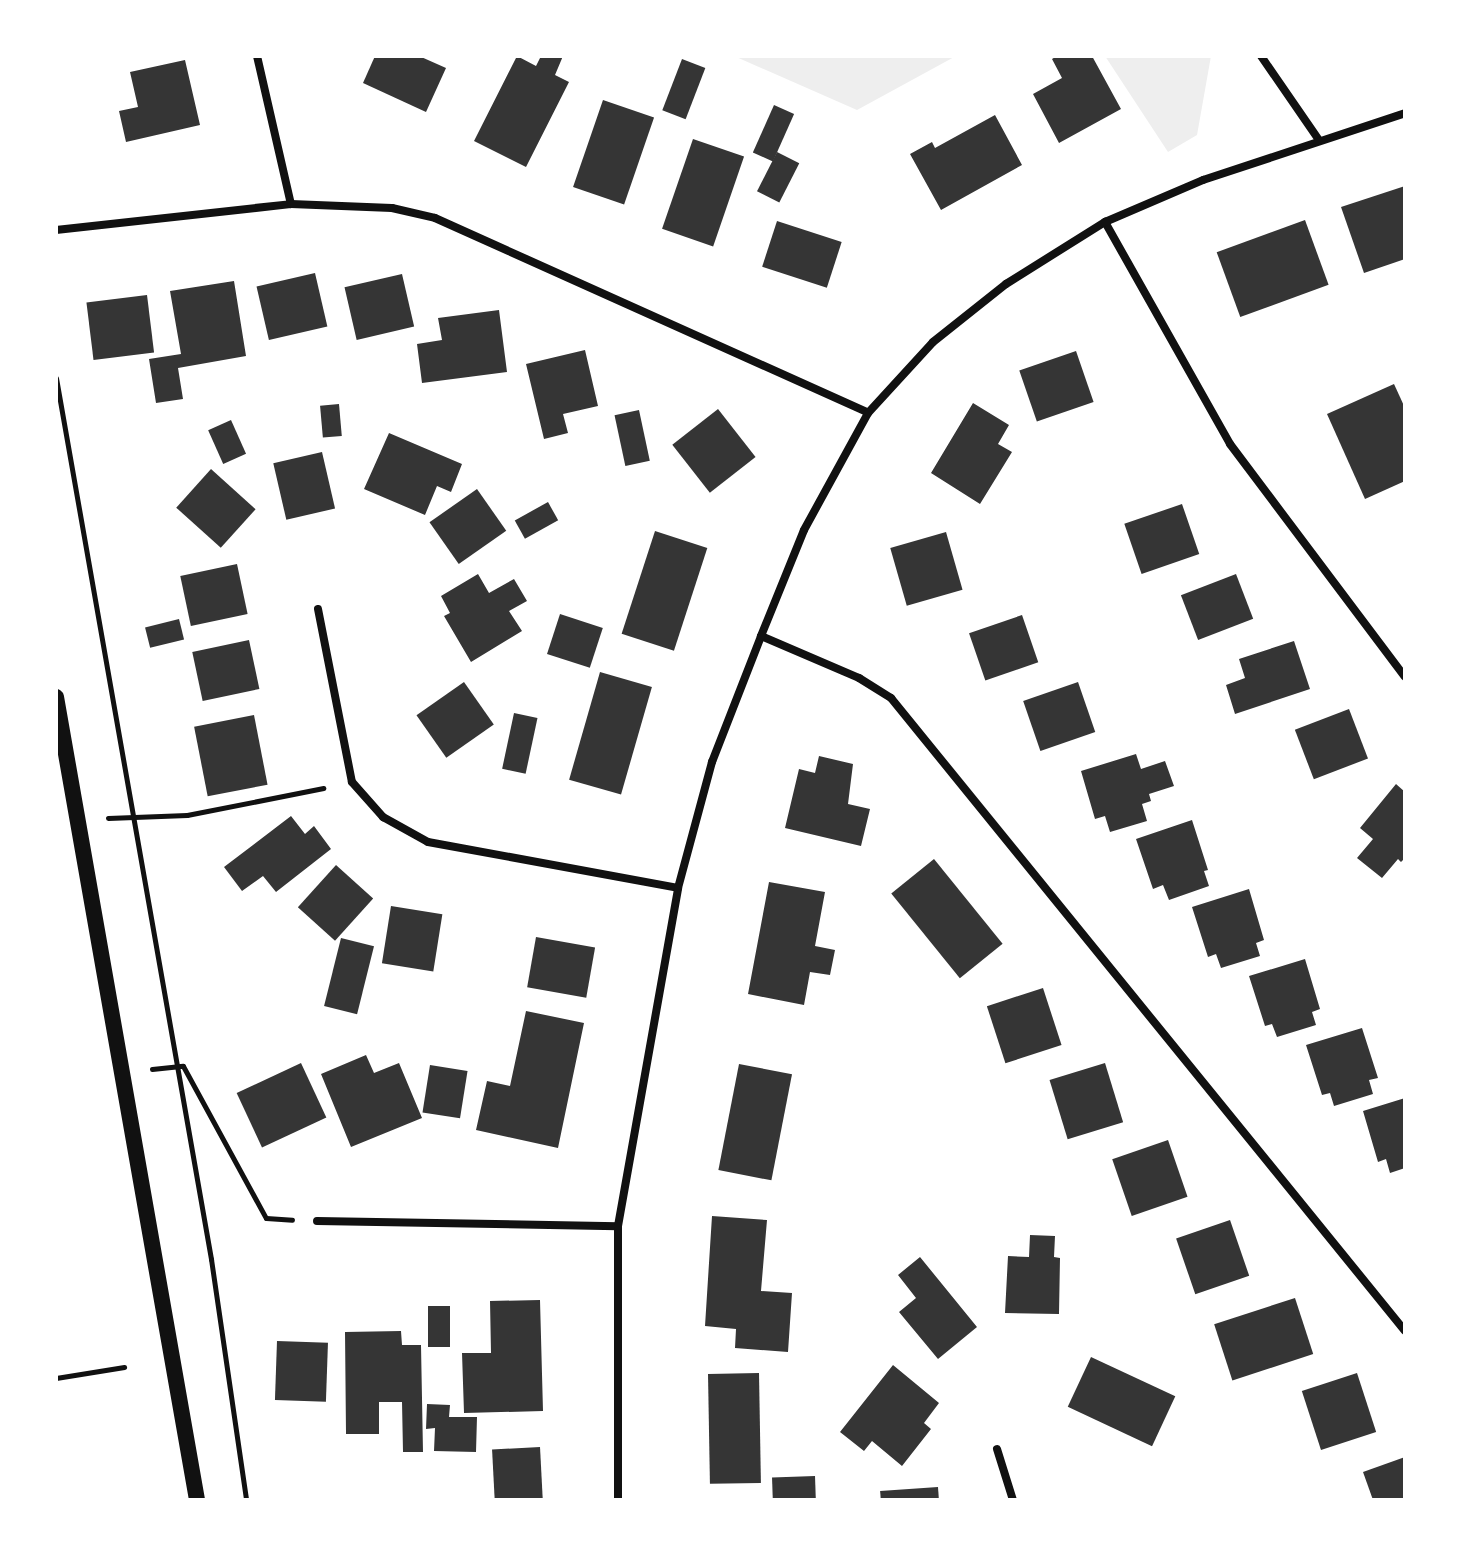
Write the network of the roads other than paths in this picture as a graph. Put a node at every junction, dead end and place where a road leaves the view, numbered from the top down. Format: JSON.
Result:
{"nodes":[{"id":1,"x":257,"y":56,"type":"edge"},
{"id":2,"x":1261,"y":56,"type":"edge"},
{"id":3,"x":1405,"y":113,"type":"edge"},
{"id":4,"x":1319,"y":140,"type":"junction"},
{"id":5,"x":291,"y":204,"type":"junction"},
{"id":6,"x":1105,"y":222,"type":"junction"},
{"id":7,"x":56,"y":230,"type":"edge"},
{"id":8,"x":868,"y":413,"type":"junction"},
{"id":9,"x":318,"y":609,"type":"dead end"},
{"id":10,"x":761,"y":636,"type":"junction"},
{"id":11,"x":1405,"y":677,"type":"edge"},
{"id":12,"x":56,"y":697,"type":"edge"},
{"id":13,"x":678,"y":888,"type":"junction"},
{"id":14,"x":317,"y":1221,"type":"road end"},
{"id":15,"x":618,"y":1226,"type":"junction"},
{"id":16,"x":1405,"y":1331,"type":"edge"},
{"id":17,"x":997,"y":1449,"type":"dead end"},
{"id":18,"x":197,"y":1500,"type":"edge"},
{"id":19,"x":618,"y":1500,"type":"edge"},
{"id":20,"x":1013,"y":1500,"type":"edge"}],
"edges":[{"from":1,"to":5,"type":"street"},
{"from":2,"to":4,"type":"street"},
{"from":3,"to":4,"type":"street"},
{"from":4,"to":6,"type":"street"},
{"from":5,"to":7,"type":"street"},
{"from":5,"to":8,"type":"street"},
{"from":6,"to":8,"type":"street"},
{"from":6,"to":11,"type":"street"},
{"from":8,"to":10,"type":"street"},
{"from":9,"to":13,"type":"street"},
{"from":10,"to":13,"type":"street"},
{"from":10,"to":16,"type":"street"},
{"from":12,"to":18,"type":"main road"},
{"from":13,"to":15,"type":"street"},
{"from":14,"to":15,"type":"street"},
{"from":15,"to":19,"type":"street"},
{"from":17,"to":20,"type":"street"}]}
